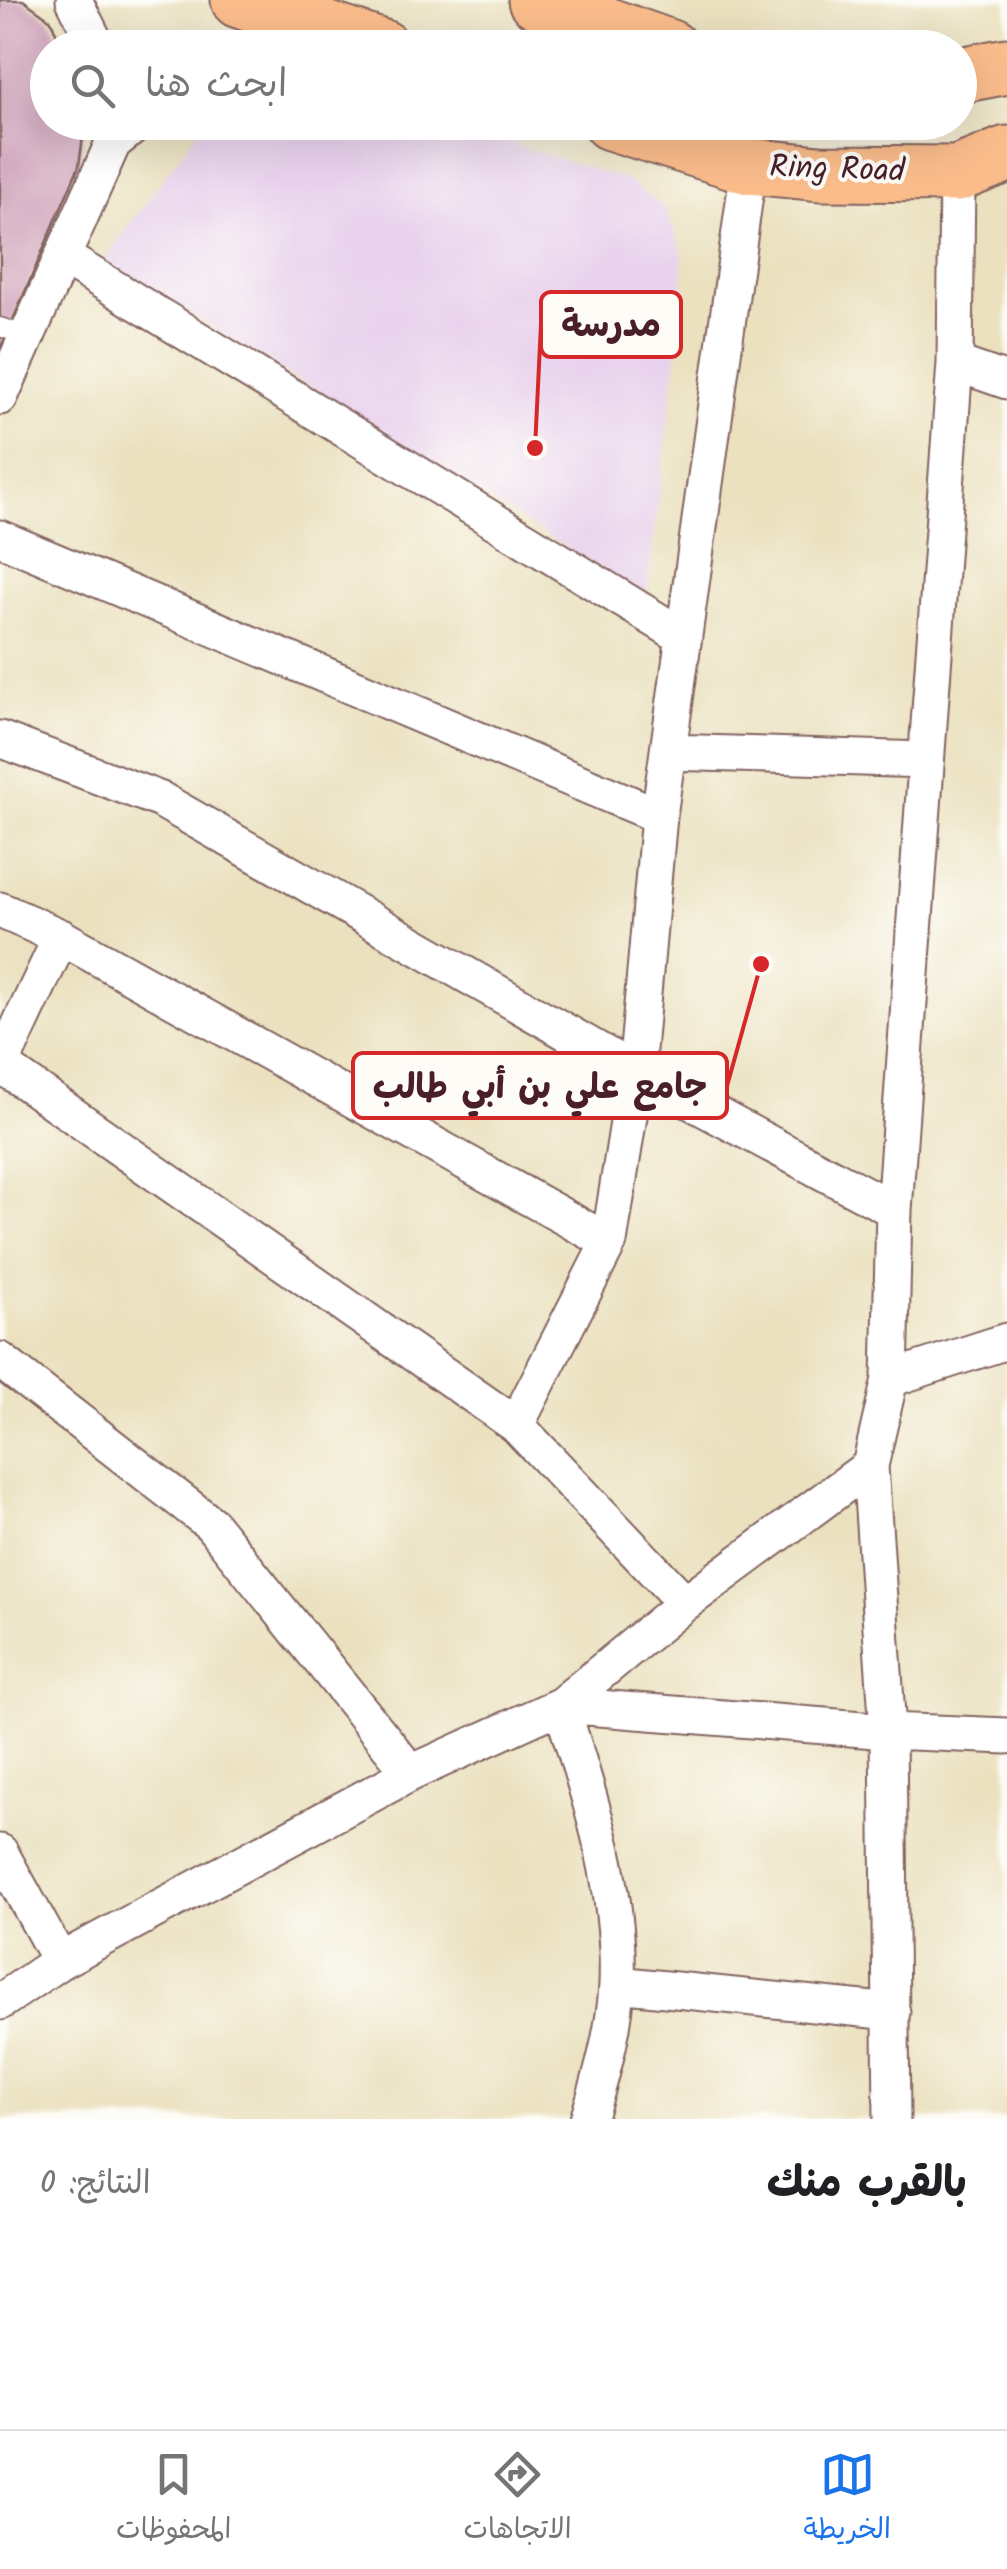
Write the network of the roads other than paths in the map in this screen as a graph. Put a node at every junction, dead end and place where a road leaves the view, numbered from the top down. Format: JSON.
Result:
{"nodes":[{"id":1,"x":74,"y":0,"type":"edge"},
{"id":2,"x":239,"y":0,"type":"edge"},
{"id":3,"x":536,"y":0,"type":"edge"},
{"id":4,"x":316,"y":25,"type":"junction"},
{"id":5,"x":89,"y":30,"type":"edge"},
{"id":6,"x":303,"y":30,"type":"edge"},
{"id":7,"x":331,"y":30,"type":"edge"},
{"id":8,"x":620,"y":30,"type":"edge"},
{"id":9,"x":1007,"y":66,"type":"edge"},
{"id":10,"x":977,"y":72,"type":"edge"},
{"id":11,"x":116,"y":140,"type":"edge"},
{"id":12,"x":667,"y":140,"type":"edge"},
{"id":13,"x":982,"y":164,"type":"edge"},
{"id":14,"x":749,"y":166,"type":"junction"},
{"id":15,"x":63,"y":257,"type":"junction"},
{"id":16,"x":14,"y":331,"type":"edge"},
{"id":17,"x":955,"y":364,"type":"junction"},
{"id":18,"x":1007,"y":381,"type":"edge"},
{"id":19,"x":0,"y":397,"type":"edge"},
{"id":20,"x":0,"y":538,"type":"edge"},
{"id":21,"x":684,"y":637,"type":"junction"},
{"id":22,"x":0,"y":739,"type":"edge"},
{"id":23,"x":668,"y":752,"type":"junction"},
{"id":24,"x":926,"y":760,"type":"junction"},
{"id":25,"x":659,"y":816,"type":"junction"},
{"id":26,"x":0,"y":910,"type":"edge"},
{"id":27,"x":61,"y":936,"type":"junction"},
{"id":28,"x":0,"y":1066,"type":"edge"},
{"id":29,"x":636,"y":1072,"type":"junction"},
{"id":30,"x":894,"y":1210,"type":"junction"},
{"id":31,"x":609,"y":1242,"type":"junction"},
{"id":32,"x":1007,"y":1341,"type":"edge"},
{"id":33,"x":0,"y":1360,"type":"edge"},
{"id":34,"x":890,"y":1380,"type":"junction"},
{"id":35,"x":516,"y":1425,"type":"junction"},
{"id":36,"x":870,"y":1466,"type":"junction"},
{"id":37,"x":685,"y":1603,"type":"junction"},
{"id":38,"x":560,"y":1706,"type":"junction"},
{"id":39,"x":888,"y":1731,"type":"junction"},
{"id":40,"x":1007,"y":1736,"type":"edge"},
{"id":41,"x":411,"y":1772,"type":"junction"},
{"id":42,"x":0,"y":1852,"type":"edge"},
{"id":43,"x":60,"y":1961,"type":"junction"},
{"id":44,"x":617,"y":1984,"type":"junction"},
{"id":45,"x":0,"y":2002,"type":"edge"},
{"id":46,"x":892,"y":2012,"type":"junction"},
{"id":47,"x":588,"y":2119,"type":"edge"},
{"id":48,"x":892,"y":2119,"type":"edge"}],
"edges":[{"from":1,"to":5,"type":"street"},
{"from":2,"to":4,"type":"main road"},
{"from":3,"to":8,"type":"main road"},
{"from":4,"to":6,"type":"street"},
{"from":4,"to":7,"type":"main road"},
{"from":9,"to":10,"type":"main road"},
{"from":11,"to":15,"type":"street"},
{"from":12,"to":14,"type":"main road","name":"Ring Road"},
{"from":13,"to":14,"type":"main road","name":"Ring Road"},
{"from":13,"to":17,"type":"street"},
{"from":14,"to":21,"type":"street"},
{"from":15,"to":16,"type":"street"},
{"from":15,"to":21,"type":"street"},
{"from":16,"to":19,"type":"street"},
{"from":17,"to":18,"type":"street"},
{"from":17,"to":24,"type":"street"},
{"from":20,"to":25,"type":"street"},
{"from":21,"to":23,"type":"street"},
{"from":22,"to":29,"type":"street"},
{"from":23,"to":24,"type":"street"},
{"from":23,"to":25,"type":"street"},
{"from":24,"to":30,"type":"street"},
{"from":25,"to":29,"type":"street"},
{"from":26,"to":27,"type":"street"},
{"from":27,"to":28,"type":"street"},
{"from":27,"to":31,"type":"street"},
{"from":28,"to":35,"type":"street"},
{"from":29,"to":30,"type":"street"},
{"from":29,"to":31,"type":"street"},
{"from":30,"to":34,"type":"street"},
{"from":31,"to":35,"type":"street"},
{"from":32,"to":34,"type":"street"},
{"from":33,"to":41,"type":"street"},
{"from":34,"to":36,"type":"street"},
{"from":35,"to":37,"type":"street"},
{"from":36,"to":37,"type":"street"},
{"from":36,"to":39,"type":"street"},
{"from":37,"to":38,"type":"street"},
{"from":38,"to":39,"type":"street"},
{"from":38,"to":41,"type":"street"},
{"from":38,"to":44,"type":"street"},
{"from":39,"to":40,"type":"street"},
{"from":39,"to":46,"type":"street"},
{"from":41,"to":43,"type":"street"},
{"from":42,"to":43,"type":"street"},
{"from":43,"to":45,"type":"street"},
{"from":44,"to":46,"type":"street"},
{"from":44,"to":47,"type":"street"},
{"from":46,"to":48,"type":"street"}]}
